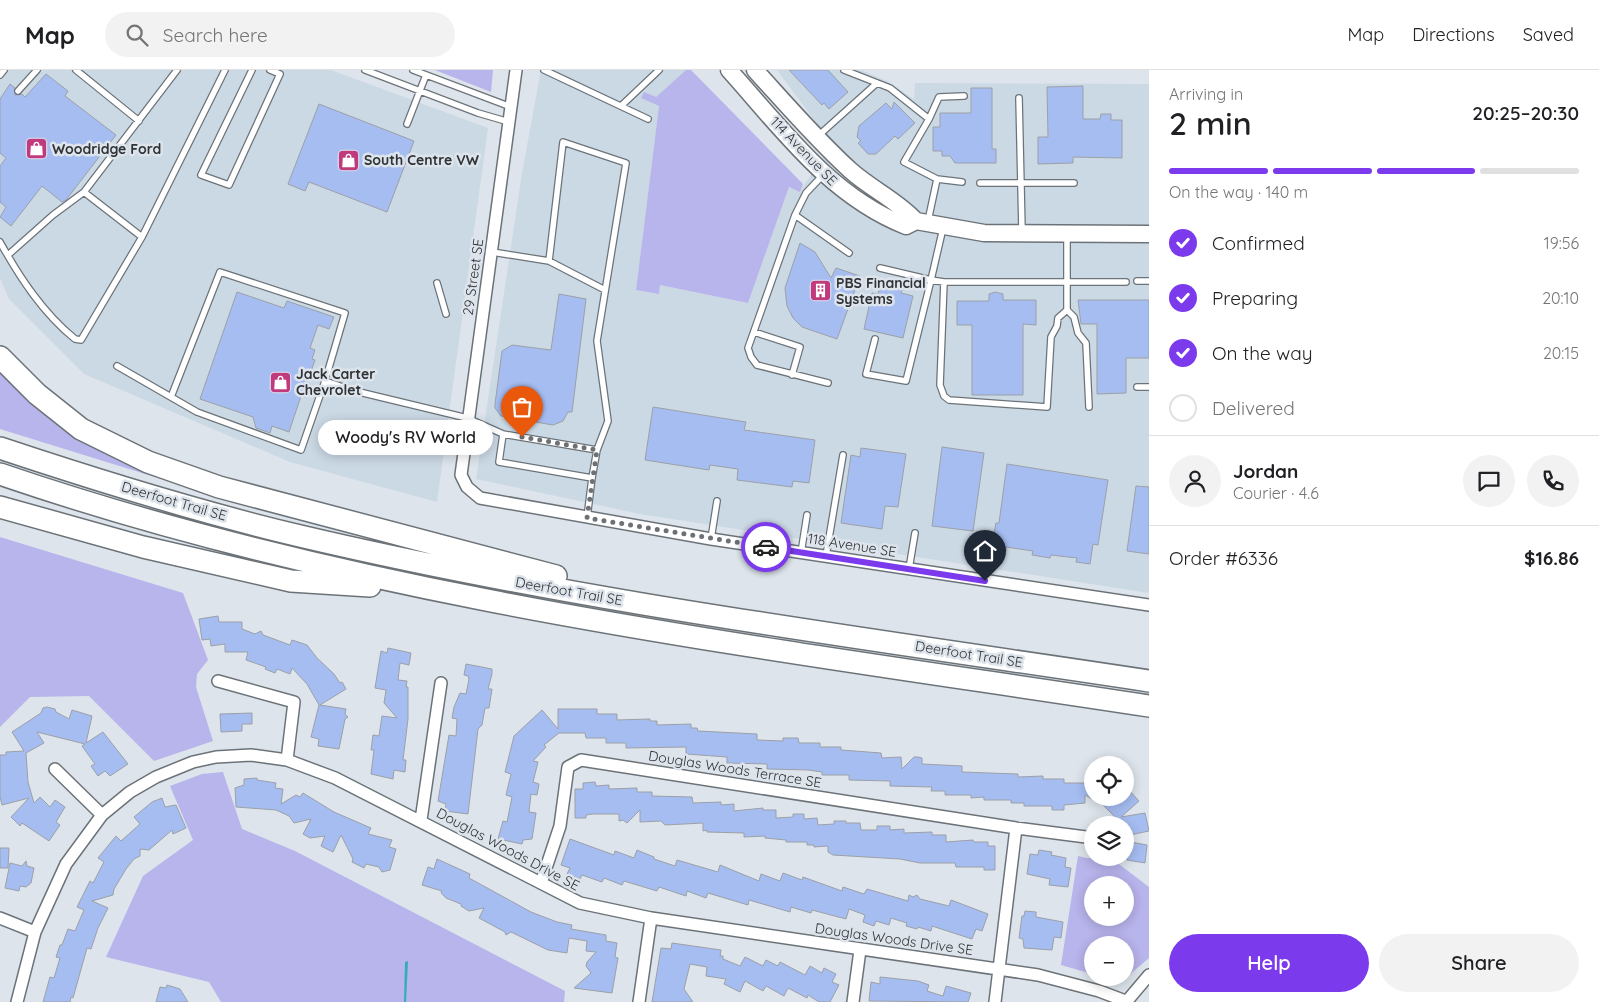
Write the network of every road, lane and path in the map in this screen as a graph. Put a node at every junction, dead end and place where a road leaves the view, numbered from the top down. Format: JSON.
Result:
{"nodes":[{"id":1,"x":4,"y":70,"type":"edge"},
{"id":2,"x":36,"y":70,"type":"edge"},
{"id":3,"x":76,"y":70,"type":"edge"},
{"id":4,"x":177,"y":70,"type":"edge"},
{"id":5,"x":225,"y":70,"type":"edge"},
{"id":6,"x":252,"y":70,"type":"edge"},
{"id":7,"x":270,"y":70,"type":"edge"},
{"id":8,"x":365,"y":70,"type":"edge"},
{"id":9,"x":412,"y":70,"type":"edge"},
{"id":10,"x":516,"y":70,"type":"edge"},
{"id":11,"x":544,"y":70,"type":"edge"},
{"id":12,"x":658,"y":70,"type":"edge"},
{"id":13,"x":729,"y":70,"type":"edge"},
{"id":14,"x":755,"y":70,"type":"edge"},
{"id":15,"x":844,"y":70,"type":"edge"},
{"id":16,"x":0,"y":75,"type":"edge"},
{"id":17,"x":426,"y":75,"type":"junction"},
{"id":18,"x":877,"y":83,"type":"junction"},
{"id":19,"x":18,"y":91,"type":"dead end"},
{"id":20,"x":419,"y":92,"type":"junction"},
{"id":21,"x":964,"y":96,"type":"dead end"},
{"id":22,"x":1019,"y":98,"type":"dead end"},
{"id":23,"x":621,"y":106,"type":"junction"},
{"id":24,"x":511,"y":107,"type":"junction"},
{"id":25,"x":648,"y":119,"type":"dead end"},
{"id":26,"x":929,"y":119,"type":"junction"},
{"id":27,"x":139,"y":121,"type":"junction"},
{"id":28,"x":509,"y":122,"type":"junction"},
{"id":29,"x":407,"y":124,"type":"dead end"},
{"id":30,"x":817,"y":137,"type":"junction"},
{"id":31,"x":823,"y":174,"type":"junction"},
{"id":32,"x":938,"y":179,"type":"junction"},
{"id":33,"x":962,"y":182,"type":"dead end"},
{"id":34,"x":1021,"y":182,"type":"junction"},
{"id":35,"x":980,"y":183,"type":"dead end"},
{"id":36,"x":1074,"y":183,"type":"dead end"},
{"id":37,"x":84,"y":192,"type":"junction"},
{"id":38,"x":794,"y":215,"type":"junction"},
{"id":39,"x":929,"y":223,"type":"junction"},
{"id":40,"x":1022,"y":233,"type":"junction"},
{"id":41,"x":1067,"y":234,"type":"junction"},
{"id":42,"x":1149,"y":234,"type":"edge"},
{"id":43,"x":142,"y":237,"type":"junction"},
{"id":44,"x":0,"y":242,"type":"edge"},
{"id":45,"x":492,"y":252,"type":"junction"},
{"id":46,"x":849,"y":253,"type":"dead end"},
{"id":47,"x":8,"y":255,"type":"junction"},
{"id":48,"x":549,"y":262,"type":"junction"},
{"id":49,"x":880,"y":268,"type":"dead end"},
{"id":50,"x":931,"y":280,"type":"junction"},
{"id":51,"x":1067,"y":281,"type":"junction"},
{"id":52,"x":1137,"y":281,"type":"dead end"},
{"id":53,"x":1149,"y":281,"type":"edge"},
{"id":54,"x":944,"y":282,"type":"junction"},
{"id":55,"x":1126,"y":282,"type":"dead end"},
{"id":56,"x":437,"y":283,"type":"dead end"},
{"id":57,"x":605,"y":290,"type":"junction"},
{"id":58,"x":1066,"y":310,"type":"junction"},
{"id":59,"x":446,"y":314,"type":"dead end"},
{"id":60,"x":754,"y":332,"type":"junction"},
{"id":61,"x":875,"y":339,"type":"dead end"},
{"id":62,"x":0,"y":357,"type":"edge"},
{"id":63,"x":117,"y":366,"type":"dead end"},
{"id":64,"x":792,"y":375,"type":"junction"},
{"id":65,"x":325,"y":381,"type":"junction"},
{"id":66,"x":828,"y":383,"type":"dead end"},
{"id":67,"x":1137,"y":387,"type":"dead end"},
{"id":68,"x":1149,"y":387,"type":"edge"},
{"id":69,"x":171,"y":397,"type":"junction"},
{"id":70,"x":1089,"y":407,"type":"dead end"},
{"id":71,"x":467,"y":418,"type":"junction"},
{"id":72,"x":503,"y":434,"type":"junction"},
{"id":73,"x":0,"y":448,"type":"edge"},
{"id":74,"x":597,"y":450,"type":"junction"},
{"id":75,"x":843,"y":455,"type":"dead end"},
{"id":76,"x":0,"y":474,"type":"edge"},
{"id":77,"x":592,"y":478,"type":"junction"},
{"id":78,"x":466,"y":488,"type":"joint"},
{"id":79,"x":717,"y":501,"type":"dead end"},
{"id":80,"x":0,"y":507,"type":"edge"},
{"id":81,"x":807,"y":515,"type":"dead end"},
{"id":82,"x":587,"y":518,"type":"junction"},
{"id":83,"x":915,"y":533,"type":"dead end"},
{"id":84,"x":711,"y":539,"type":"junction"},
{"id":85,"x":801,"y":552,"type":"junction"},
{"id":86,"x":826,"y":556,"type":"junction"},
{"id":87,"x":909,"y":569,"type":"junction"},
{"id":88,"x":438,"y":591,"type":"junction"},
{"id":89,"x":1149,"y":605,"type":"edge"},
{"id":90,"x":704,"y":614,"type":"junction"},
{"id":91,"x":218,"y":681,"type":"dead end"},
{"id":92,"x":1149,"y":681,"type":"edge"},
{"id":93,"x":441,"y":684,"type":"dead end"},
{"id":94,"x":1149,"y":706,"type":"edge"},
{"id":95,"x":287,"y":760,"type":"junction"},
{"id":96,"x":55,"y":769,"type":"dead end"},
{"id":97,"x":102,"y":814,"type":"junction"},
{"id":98,"x":421,"y":820,"type":"junction"},
{"id":99,"x":1016,"y":828,"type":"junction"},
{"id":100,"x":1084,"y":837,"type":"edge"},
{"id":101,"x":541,"y":883,"type":"junction"},
{"id":102,"x":0,"y":918,"type":"edge"},
{"id":103,"x":651,"y":918,"type":"junction"},
{"id":104,"x":35,"y":932,"type":"junction"},
{"id":105,"x":860,"y":950,"type":"junction"},
{"id":106,"x":999,"y":969,"type":"junction"},
{"id":107,"x":1149,"y":975,"type":"edge"},
{"id":108,"x":17,"y":1002,"type":"edge"},
{"id":109,"x":639,"y":1002,"type":"edge"},
{"id":110,"x":854,"y":1002,"type":"edge"},
{"id":111,"x":995,"y":1002,"type":"edge"},
{"id":112,"x":1127,"y":1002,"type":"edge"}],
"edges":[{"from":1,"to":16,"type":"lane"},
{"from":2,"to":19,"type":"lane"},
{"from":3,"to":27,"type":"lane"},
{"from":4,"to":27,"type":"lane"},
{"from":5,"to":43,"type":"lane"},
{"from":6,"to":7,"type":"lane"},
{"from":8,"to":20,"type":"lane"},
{"from":9,"to":17,"type":"lane"},
{"from":10,"to":24,"type":"street","name":"29 Street SE"},
{"from":11,"to":23,"type":"lane"},
{"from":12,"to":23,"type":"lane"},
{"from":13,"to":31,"type":"main road","name":"114 Avenue SE"},
{"from":14,"to":30,"type":"main road","name":"114 Avenue SE"},
{"from":15,"to":18,"type":"lane"},
{"from":17,"to":20,"type":"lane"},
{"from":17,"to":24,"type":"lane"},
{"from":18,"to":26,"type":"lane"},
{"from":18,"to":30,"type":"lane"},
{"from":20,"to":28,"type":"lane"},
{"from":20,"to":29,"type":"lane"},
{"from":21,"to":26,"type":"lane"},
{"from":22,"to":34,"type":"lane"},
{"from":23,"to":25,"type":"lane"},
{"from":24,"to":28,"type":"street","name":"29 Street SE"},
{"from":26,"to":32,"type":"lane"},
{"from":27,"to":37,"type":"lane"},
{"from":28,"to":45,"type":"street","name":"29 Street SE"},
{"from":30,"to":39,"type":"main road","name":"114 Avenue SE"},
{"from":31,"to":38,"type":"lane"},
{"from":31,"to":39,"type":"main road","name":"114 Avenue SE"},
{"from":32,"to":33,"type":"lane"},
{"from":32,"to":39,"type":"lane"},
{"from":34,"to":35,"type":"lane"},
{"from":34,"to":36,"type":"lane"},
{"from":34,"to":40,"type":"lane"},
{"from":37,"to":43,"type":"lane"},
{"from":37,"to":47,"type":"lane"},
{"from":38,"to":46,"type":"lane"},
{"from":38,"to":60,"type":"lane"},
{"from":39,"to":40,"type":"main road","name":"114 Avenue SE"},
{"from":39,"to":50,"type":"lane"},
{"from":40,"to":41,"type":"main road","name":"114 Avenue SE"},
{"from":41,"to":42,"type":"main road","name":"114 Avenue SE"},
{"from":41,"to":51,"type":"lane"},
{"from":43,"to":47,"type":"lane"},
{"from":44,"to":47,"type":"lane"},
{"from":45,"to":48,"type":"lane"},
{"from":45,"to":71,"type":"street","name":"29 Street SE"},
{"from":48,"to":57,"type":"lane"},
{"from":48,"to":57,"type":"lane"},
{"from":49,"to":50,"type":"lane"},
{"from":50,"to":54,"type":"lane"},
{"from":50,"to":61,"type":"lane"},
{"from":51,"to":54,"type":"lane"},
{"from":51,"to":55,"type":"lane"},
{"from":51,"to":58,"type":"lane"},
{"from":52,"to":53,"type":"lane"},
{"from":54,"to":58,"type":"lane"},
{"from":56,"to":59,"type":"lane"},
{"from":57,"to":74,"type":"lane"},
{"from":58,"to":70,"type":"lane"},
{"from":60,"to":64,"type":"lane"},
{"from":60,"to":64,"type":"lane"},
{"from":62,"to":90,"type":"highway"},
{"from":63,"to":69,"type":"lane"},
{"from":64,"to":66,"type":"lane"},
{"from":65,"to":69,"type":"lane"},
{"from":65,"to":69,"type":"lane"},
{"from":65,"to":71,"type":"lane"},
{"from":67,"to":68,"type":"lane"},
{"from":71,"to":72,"type":"lane"},
{"from":71,"to":78,"type":"street","name":"29 Street SE"},
{"from":72,"to":74,"type":"lane"},
{"from":72,"to":77,"type":"lane"},
{"from":73,"to":90,"type":"highway","name":"Deerfoot Trail SE"},
{"from":74,"to":77,"type":"lane"},
{"from":75,"to":86,"type":"lane"},
{"from":76,"to":88,"type":"highway","name":"Deerfoot Trail SE"},
{"from":77,"to":82,"type":"lane"},
{"from":78,"to":82,"type":"street","name":"118 Avenue SE"},
{"from":79,"to":84,"type":"lane"},
{"from":80,"to":88,"type":"highway"},
{"from":81,"to":85,"type":"lane"},
{"from":82,"to":84,"type":"street","name":"118 Avenue SE"},
{"from":83,"to":87,"type":"lane"},
{"from":84,"to":85,"type":"street","name":"118 Avenue SE"},
{"from":85,"to":86,"type":"street","name":"118 Avenue SE"},
{"from":86,"to":87,"type":"street","name":"118 Avenue SE"},
{"from":87,"to":89,"type":"street","name":"118 Avenue SE"},
{"from":88,"to":94,"type":"highway","name":"Deerfoot Trail SE"},
{"from":90,"to":92,"type":"highway","name":"Deerfoot Trail SE"},
{"from":91,"to":95,"type":"street"},
{"from":93,"to":98,"type":"street"},
{"from":95,"to":97,"type":"street","name":"Douglas Woods Drive SE"},
{"from":95,"to":98,"type":"street","name":"Douglas Woods Drive SE"},
{"from":96,"to":97,"type":"street"},
{"from":97,"to":104,"type":"street","name":"Douglas Woods Drive SE"},
{"from":98,"to":101,"type":"street","name":"Douglas Woods Drive SE"},
{"from":99,"to":100,"type":"street","name":"Douglas Woods Terrace SE"},
{"from":99,"to":101,"type":"street","name":"Douglas Woods Terrace SE"},
{"from":99,"to":106,"type":"street"},
{"from":101,"to":103,"type":"street","name":"Douglas Woods Drive SE"},
{"from":102,"to":104,"type":"street"},
{"from":103,"to":105,"type":"street","name":"Douglas Woods Drive SE"},
{"from":103,"to":109,"type":"street"},
{"from":104,"to":108,"type":"street","name":"Douglas Woods Drive SE"},
{"from":105,"to":106,"type":"street","name":"Douglas Woods Drive SE"},
{"from":105,"to":110,"type":"street"},
{"from":106,"to":111,"type":"street"},
{"from":106,"to":112,"type":"street","name":"Douglas Woods Drive SE"},
{"from":107,"to":112,"type":"street"}]}
